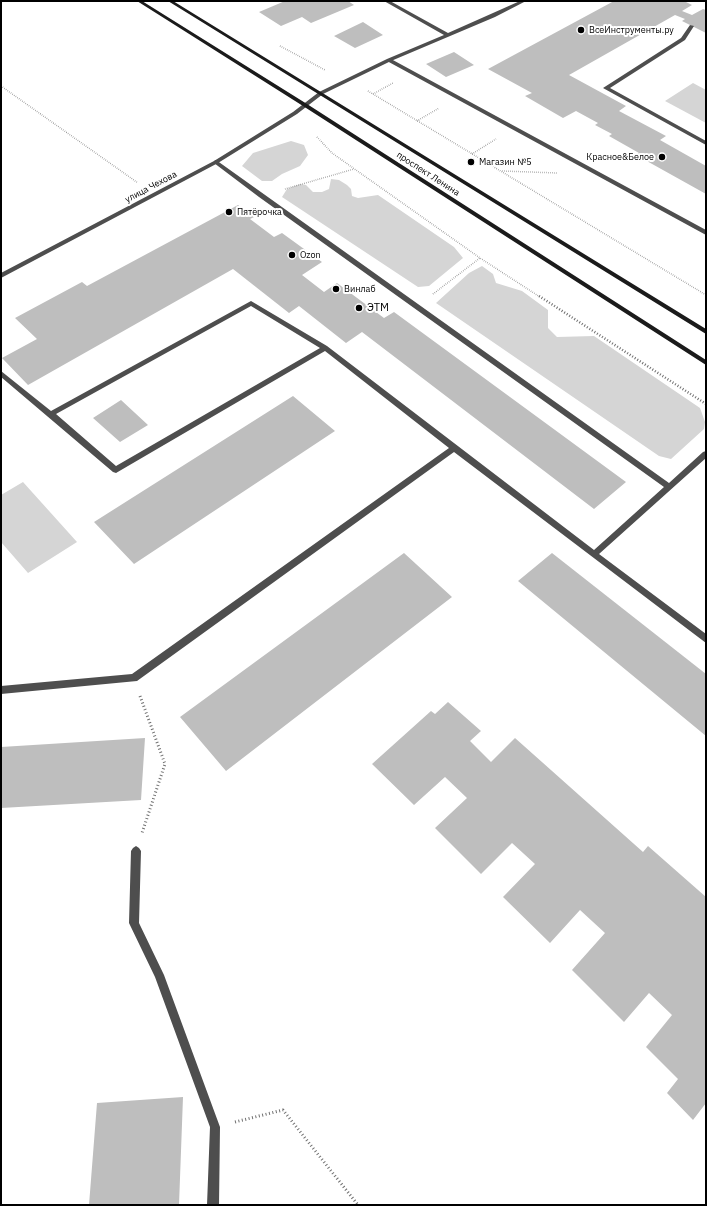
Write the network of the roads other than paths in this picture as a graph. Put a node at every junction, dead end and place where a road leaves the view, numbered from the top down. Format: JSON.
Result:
{"nodes":[{"id":1,"x":139,"y":1,"type":"edge"},
{"id":2,"x":170,"y":1,"type":"edge"},
{"id":3,"x":386,"y":1,"type":"edge"},
{"id":4,"x":524,"y":1,"type":"edge"},
{"id":5,"x":692,"y":26,"type":"dead end"},
{"id":6,"x":448,"y":35,"type":"junction"},
{"id":7,"x":389,"y":60,"type":"junction"},
{"id":8,"x":321,"y":93,"type":"junction"},
{"id":9,"x":305,"y":105,"type":"junction"},
{"id":10,"x":706,"y":143,"type":"edge"},
{"id":11,"x":216,"y":162,"type":"junction"},
{"id":12,"x":706,"y":233,"type":"edge"},
{"id":13,"x":1,"y":276,"type":"edge"},
{"id":14,"x":706,"y":332,"type":"edge"},
{"id":15,"x":325,"y":348,"type":"junction"},
{"id":16,"x":706,"y":363,"type":"edge"},
{"id":17,"x":1,"y":373,"type":"edge"},
{"id":18,"x":51,"y":414,"type":"junction"},
{"id":19,"x":454,"y":448,"type":"junction"},
{"id":20,"x":706,"y":454,"type":"edge"},
{"id":21,"x":669,"y":487,"type":"junction"},
{"id":22,"x":594,"y":554,"type":"junction"},
{"id":23,"x":706,"y":639,"type":"edge"},
{"id":24,"x":1,"y":690,"type":"edge"},
{"id":25,"x":136,"y":851,"type":"road end"},
{"id":26,"x":213,"y":1205,"type":"edge"}],
"edges":[{"from":1,"to":9,"type":"main road","name":"проспект Ленина"},
{"from":2,"to":8,"type":"main road","name":"проспект Ленина"},
{"from":3,"to":6,"type":"street"},
{"from":4,"to":6,"type":"street","name":"улица Чехова"},
{"from":5,"to":10,"type":"street"},
{"from":6,"to":7,"type":"street","name":"улица Чехова"},
{"from":7,"to":8,"type":"street","name":"улица Чехова"},
{"from":7,"to":12,"type":"street"},
{"from":8,"to":9,"type":"street","name":"улица Чехова"},
{"from":8,"to":14,"type":"main road","name":"проспект Ленина"},
{"from":9,"to":11,"type":"street","name":"улица Чехова"},
{"from":9,"to":16,"type":"main road","name":"проспект Ленина"},
{"from":11,"to":13,"type":"street","name":"улица Чехова"},
{"from":11,"to":21,"type":"street"},
{"from":15,"to":18,"type":"street"},
{"from":15,"to":18,"type":"street"},
{"from":15,"to":19,"type":"street"},
{"from":17,"to":18,"type":"street"},
{"from":19,"to":22,"type":"street"},
{"from":19,"to":24,"type":"street"},
{"from":20,"to":21,"type":"street"},
{"from":21,"to":22,"type":"street"},
{"from":22,"to":23,"type":"street"},
{"from":25,"to":26,"type":"street"}]}
